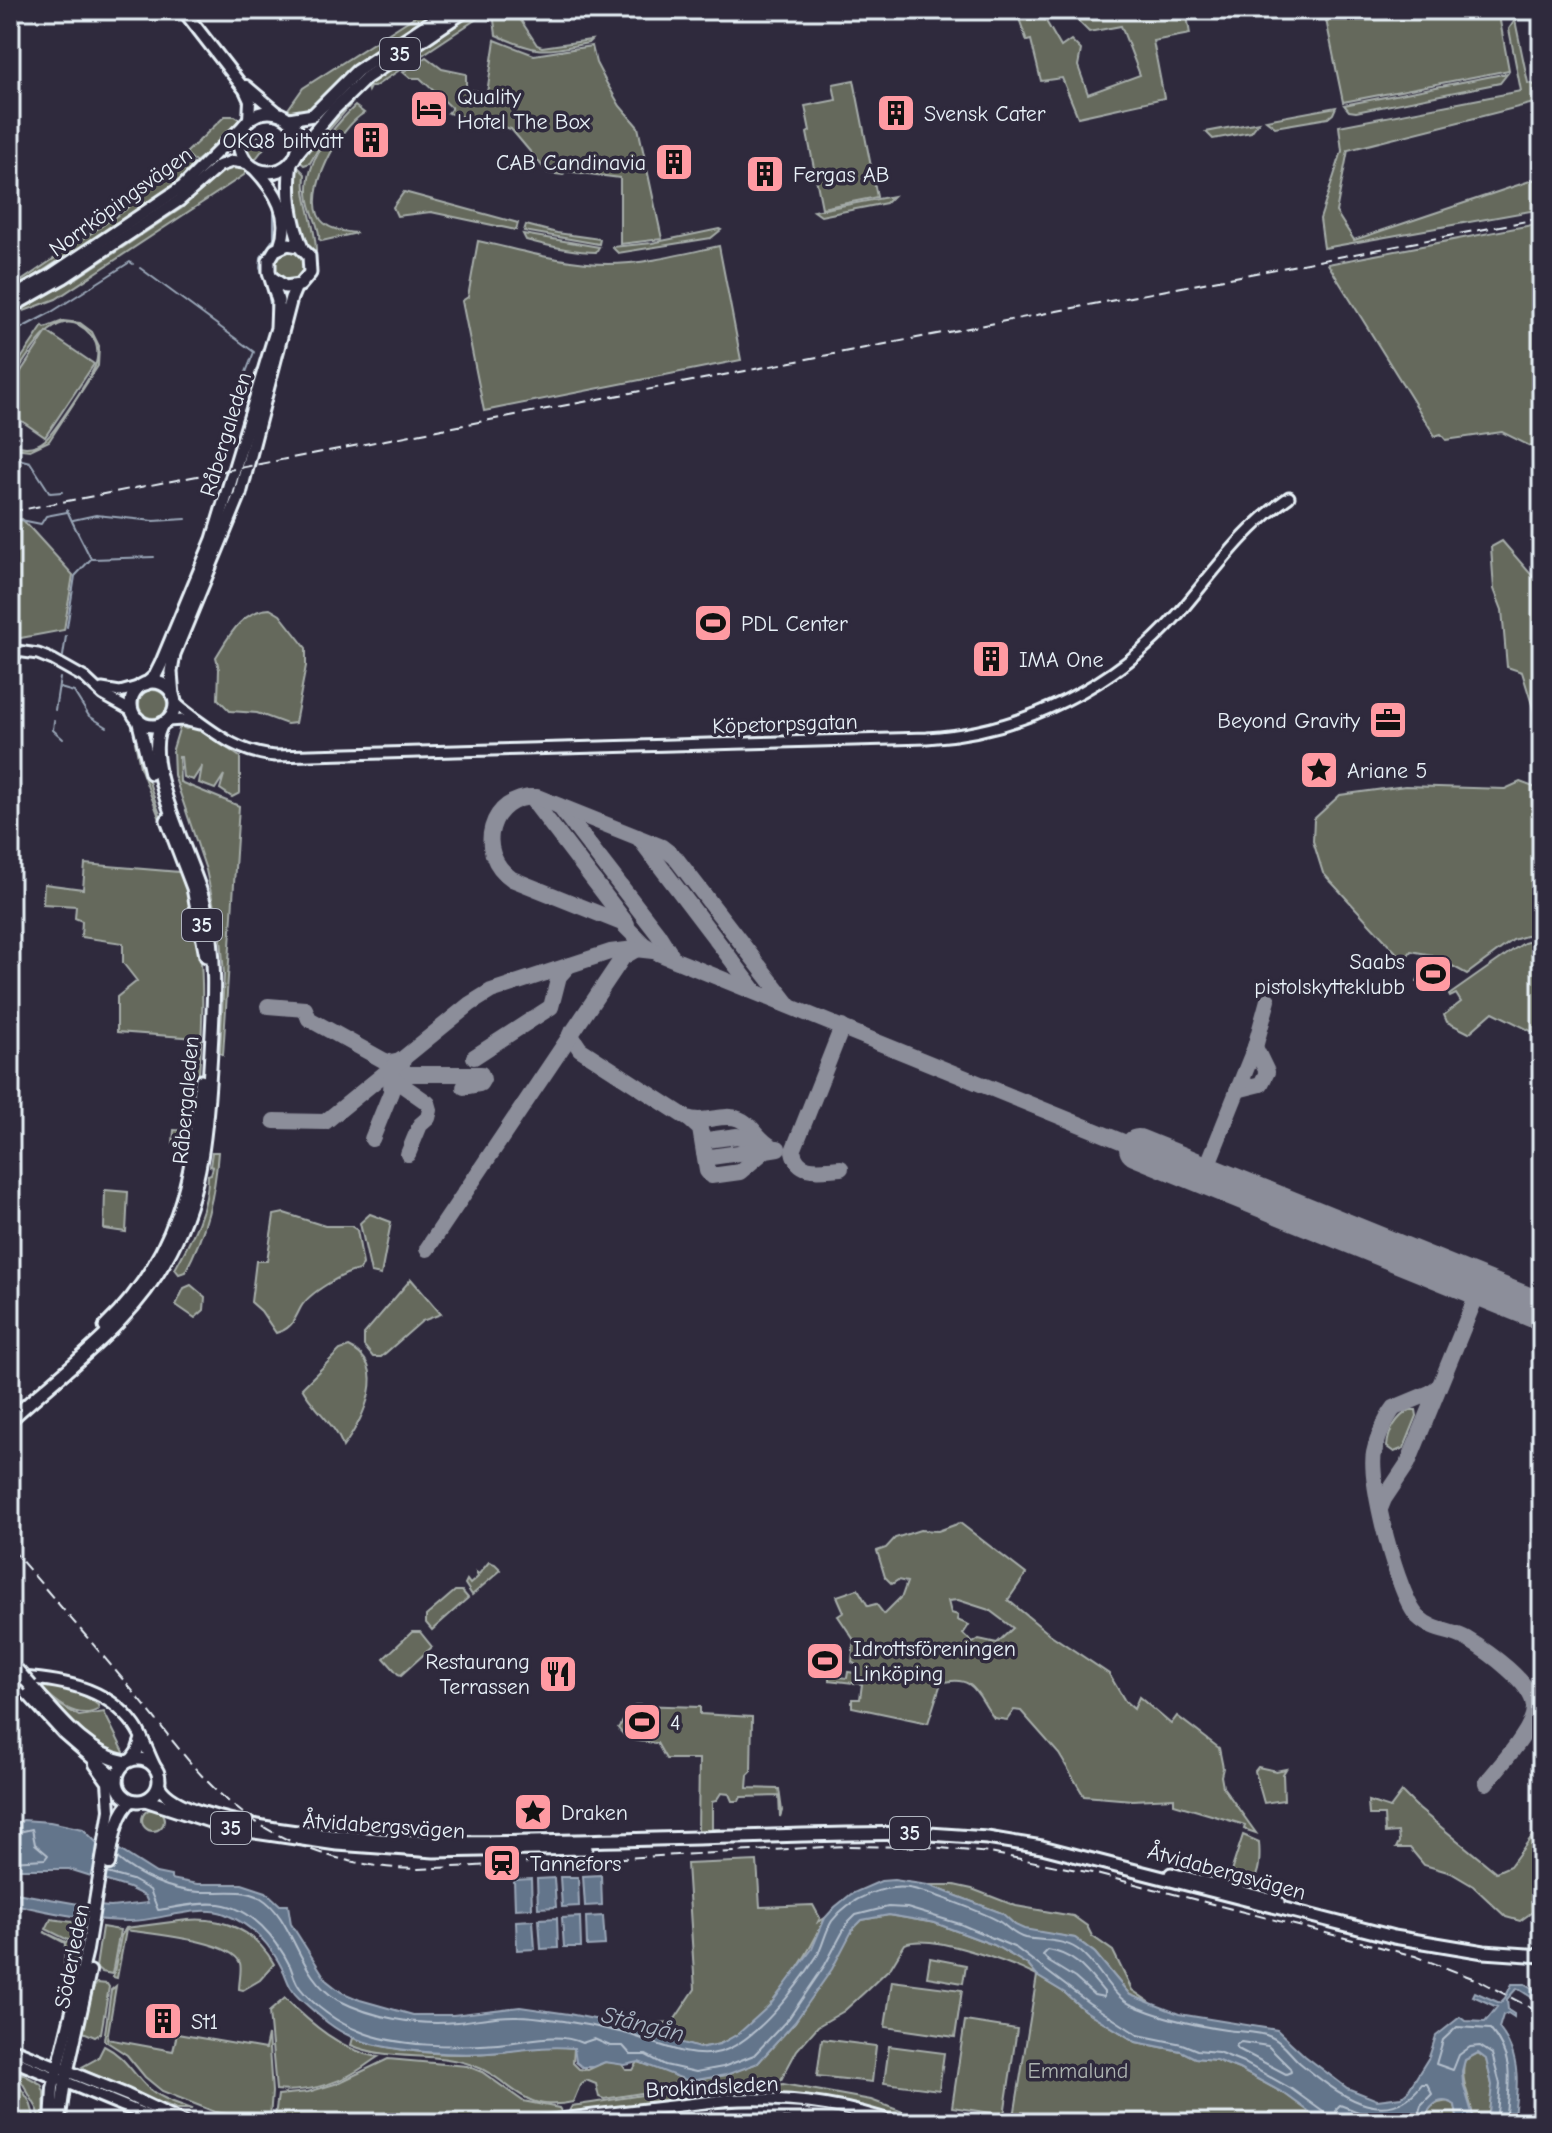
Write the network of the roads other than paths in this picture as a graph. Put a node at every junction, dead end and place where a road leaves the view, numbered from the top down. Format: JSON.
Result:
{"nodes":[{"id":1,"x":183,"y":10,"type":"edge"},
{"id":2,"x":449,"y":10,"type":"edge"},
{"id":3,"x":466,"y":10,"type":"edge"},
{"id":4,"x":238,"y":79,"type":"junction"},
{"id":5,"x":283,"y":116,"type":"junction"},
{"id":6,"x":246,"y":122,"type":"junction"},
{"id":7,"x":294,"y":158,"type":"junction"},
{"id":8,"x":251,"y":165,"type":"junction"},
{"id":9,"x":280,"y":246,"type":"junction"},
{"id":10,"x":302,"y":248,"type":"junction"},
{"id":11,"x":272,"y":278,"type":"junction"},
{"id":12,"x":296,"y":286,"type":"junction"},
{"id":13,"x":10,"y":298,"type":"edge"},
{"id":14,"x":10,"y":308,"type":"edge"},
{"id":15,"x":1289,"y":497,"type":"dead end"},
{"id":16,"x":10,"y":650,"type":"edge"},
{"id":17,"x":91,"y":684,"type":"junction"},
{"id":18,"x":144,"y":685,"type":"junction"},
{"id":19,"x":174,"y":699,"type":"junction"},
{"id":20,"x":135,"y":715,"type":"junction"},
{"id":21,"x":165,"y":722,"type":"junction"},
{"id":22,"x":202,"y":726,"type":"junction"},
{"id":23,"x":10,"y":1410,"type":"edge"},
{"id":24,"x":10,"y":1420,"type":"edge"},
{"id":25,"x":12,"y":1670,"type":"edge"},
{"id":26,"x":26,"y":1686,"type":"junction"},
{"id":27,"x":141,"y":1740,"type":"junction"},
{"id":28,"x":83,"y":1751,"type":"junction"},
{"id":29,"x":129,"y":1761,"type":"junction"},
{"id":30,"x":154,"y":1765,"type":"junction"},
{"id":31,"x":117,"y":1782,"type":"junction"},
{"id":32,"x":159,"y":1786,"type":"junction"},
{"id":33,"x":139,"y":1800,"type":"junction"},
{"id":34,"x":111,"y":1836,"type":"junction"},
{"id":35,"x":722,"y":1839,"type":"junction"},
{"id":36,"x":1542,"y":1956,"type":"edge"},
{"id":37,"x":69,"y":2046,"type":"junction"},
{"id":38,"x":10,"y":2048,"type":"edge"},
{"id":39,"x":10,"y":2059,"type":"edge"},
{"id":40,"x":34,"y":2063,"type":"junction"},
{"id":41,"x":62,"y":2074,"type":"junction"},
{"id":42,"x":90,"y":2079,"type":"junction"},
{"id":43,"x":51,"y":2099,"type":"junction"},
{"id":44,"x":51,"y":2123,"type":"edge"},
{"id":45,"x":59,"y":2123,"type":"edge"},
{"id":46,"x":165,"y":2123,"type":"edge"},
{"id":47,"x":186,"y":2123,"type":"edge"},
{"id":48,"x":530,"y":2123,"type":"edge"},
{"id":49,"x":631,"y":2123,"type":"edge"},
{"id":50,"x":855,"y":2123,"type":"edge"},
{"id":51,"x":896,"y":2123,"type":"edge"}],
"edges":[{"from":1,"to":4,"type":"main road"},
{"from":2,"to":5,"type":"main road","number":"35"},
{"from":3,"to":7,"type":"main road","number":"35"},
{"from":4,"to":5,"type":"main road"},
{"from":4,"to":6,"type":"main road"},
{"from":5,"to":6,"type":"main road","number":"35"},
{"from":5,"to":7,"type":"main road","number":"35"},
{"from":6,"to":8,"type":"main road"},
{"from":6,"to":13,"type":"main road","name":"Norrköpingsvägen"},
{"from":7,"to":8,"type":"main road"},
{"from":7,"to":10,"type":"main road","number":"35"},
{"from":8,"to":9,"type":"main road"},
{"from":8,"to":14,"type":"main road","name":"Norrköpingsvägen"},
{"from":9,"to":10,"type":"main road"},
{"from":9,"to":11,"type":"main road"},
{"from":10,"to":12,"type":"main road","number":"35"},
{"from":11,"to":12,"type":"main road"},
{"from":11,"to":18,"type":"main road","name":"Råbergaleden"},
{"from":12,"to":19,"type":"main road","name":"Råbergaleden","number":"35"},
{"from":15,"to":22,"type":"street","name":"Köpetorpsgatan"},
{"from":16,"to":17,"type":"street"},
{"from":17,"to":18,"type":"street"},
{"from":17,"to":20,"type":"street"},
{"from":18,"to":19,"type":"main road"},
{"from":18,"to":20,"type":"main road"},
{"from":19,"to":21,"type":"main road","number":"35"},
{"from":19,"to":22,"type":"street","name":"Köpetorpsgatan"},
{"from":20,"to":21,"type":"main road"},
{"from":20,"to":23,"type":"main road","name":"Råbergaleden","number":"35"},
{"from":21,"to":22,"type":"street","name":"Köpetorpsgatan"},
{"from":21,"to":24,"type":"main road","name":"Råbergaleden","number":"35"},
{"from":25,"to":26,"type":"main road","number":"35"},
{"from":25,"to":27,"type":"main road"},
{"from":26,"to":28,"type":"main road","number":"35"},
{"from":26,"to":29,"type":"main road","number":"35"},
{"from":27,"to":29,"type":"main road"},
{"from":27,"to":30,"type":"main road"},
{"from":28,"to":31,"type":"main road","number":"35"},
{"from":28,"to":34,"type":"main road","name":"Söderleden"},
{"from":29,"to":30,"type":"main road","number":"35"},
{"from":29,"to":31,"type":"main road"},
{"from":30,"to":32,"type":"main road"},
{"from":31,"to":33,"type":"main road","number":"35"},
{"from":31,"to":34,"type":"main road","name":"Söderleden"},
{"from":32,"to":33,"type":"main road"},
{"from":32,"to":35,"type":"main road","name":"Åtvidabergsvägen","number":"35"},
{"from":33,"to":34,"type":"main road","name":"Söderleden"},
{"from":33,"to":35,"type":"main road","name":"Åtvidabergsvägen","number":"35"},
{"from":34,"to":37,"type":"main road","name":"Söderleden"},
{"from":35,"to":36,"type":"main road","name":"Åtvidabergsvägen","number":"35"},
{"from":37,"to":40,"type":"main road"},
{"from":37,"to":41,"type":"main road","name":"Söderleden"},
{"from":37,"to":42,"type":"main road"},
{"from":38,"to":40,"type":"main road"},
{"from":39,"to":40,"type":"main road"},
{"from":40,"to":41,"type":"main road"},
{"from":40,"to":43,"type":"main road"},
{"from":41,"to":42,"type":"main road"},
{"from":41,"to":43,"type":"main road","name":"Söderleden"},
{"from":41,"to":45,"type":"main road","name":"Söderleden"},
{"from":41,"to":46,"type":"main road"},
{"from":42,"to":47,"type":"main road"},
{"from":43,"to":44,"type":"main road","name":"Söderleden"},
{"from":48,"to":51,"type":"main road","name":"Brokindsleden"},
{"from":49,"to":50,"type":"main road","name":"Brokindsleden"}]}
